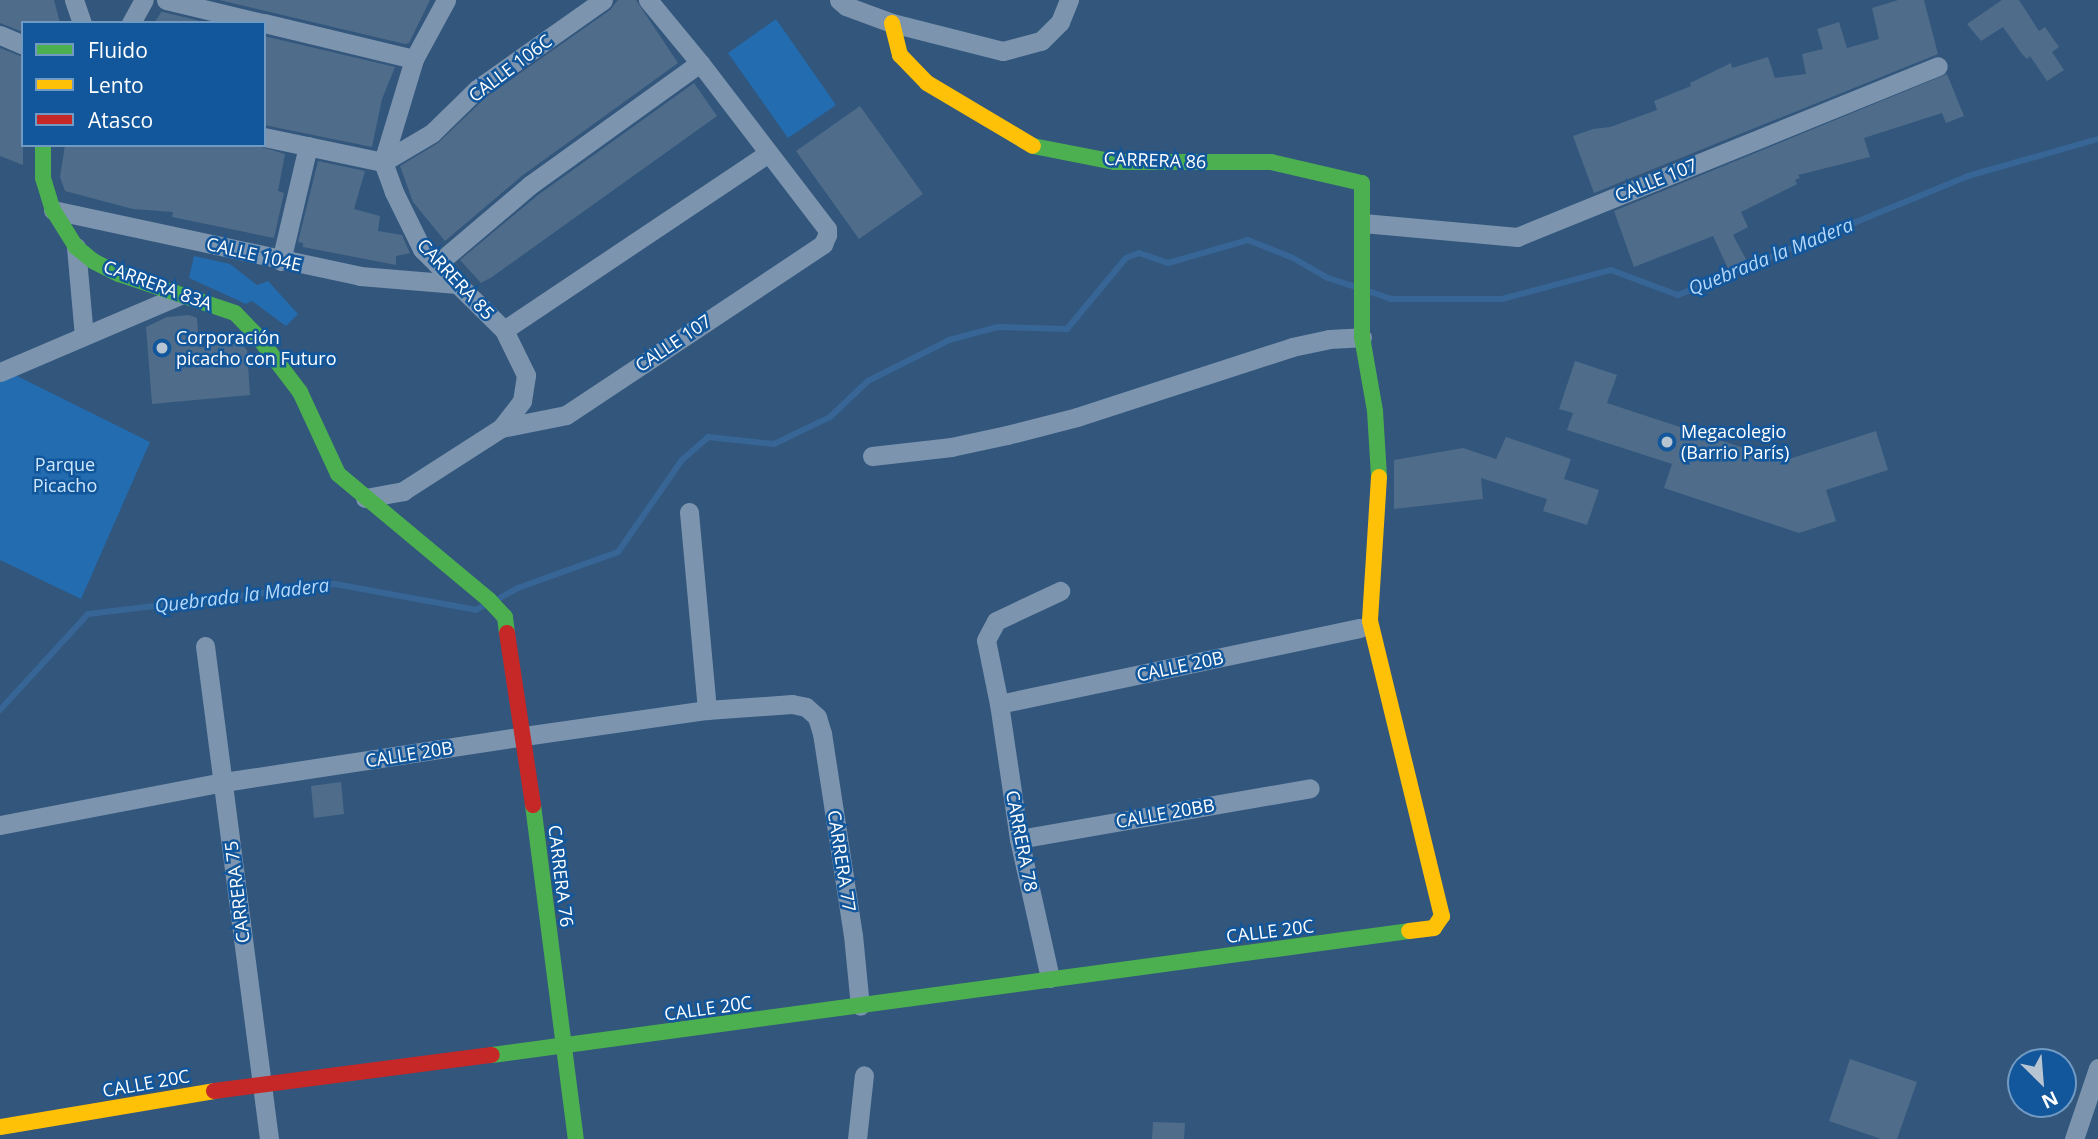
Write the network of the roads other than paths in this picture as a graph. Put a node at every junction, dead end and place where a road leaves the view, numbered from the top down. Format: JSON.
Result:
{"nodes":[{"id":1,"x":74,"y":0,"type":"edge"},
{"id":2,"x":144,"y":0,"type":"edge"},
{"id":3,"x":166,"y":0,"type":"edge"},
{"id":4,"x":446,"y":0,"type":"edge"},
{"id":5,"x":603,"y":0,"type":"edge"},
{"id":6,"x":648,"y":0,"type":"edge"},
{"id":7,"x":839,"y":0,"type":"edge"},
{"id":8,"x":1069,"y":0,"type":"edge"},
{"id":9,"x":81,"y":21,"type":"edge"},
{"id":10,"x":132,"y":21,"type":"edge"},
{"id":11,"x":255,"y":21,"type":"edge"},
{"id":12,"x":892,"y":23,"type":"junction"},
{"id":13,"x":266,"y":24,"type":"edge"},
{"id":14,"x":0,"y":36,"type":"edge"},
{"id":15,"x":21,"y":44,"type":"edge"},
{"id":16,"x":414,"y":59,"type":"junction"},
{"id":17,"x":701,"y":63,"type":"junction"},
{"id":18,"x":1938,"y":66,"type":"dead end"},
{"id":19,"x":266,"y":137,"type":"edge"},
{"id":20,"x":308,"y":146,"type":"junction"},
{"id":21,"x":43,"y":147,"type":"edge"},
{"id":22,"x":768,"y":153,"type":"junction"},
{"id":23,"x":383,"y":162,"type":"junction"},
{"id":24,"x":53,"y":210,"type":"junction"},
{"id":25,"x":1363,"y":223,"type":"junction"},
{"id":26,"x":76,"y":247,"type":"junction"},
{"id":27,"x":281,"y":261,"type":"junction"},
{"id":28,"x":437,"y":264,"type":"junction"},
{"id":29,"x":457,"y":284,"type":"junction"},
{"id":30,"x":178,"y":296,"type":"junction"},
{"id":31,"x":504,"y":330,"type":"junction"},
{"id":32,"x":84,"y":336,"type":"junction"},
{"id":33,"x":1362,"y":337,"type":"junction"},
{"id":34,"x":0,"y":372,"type":"edge"},
{"id":35,"x":522,"y":401,"type":"joint"},
{"id":36,"x":501,"y":428,"type":"junction"},
{"id":37,"x":872,"y":456,"type":"dead end"},
{"id":38,"x":365,"y":498,"type":"junction"},
{"id":39,"x":689,"y":512,"type":"dead end"},
{"id":40,"x":1060,"y":591,"type":"dead end"},
{"id":41,"x":505,"y":617,"type":"joint"},
{"id":42,"x":1360,"y":628,"type":"dead end"},
{"id":43,"x":205,"y":646,"type":"dead end"},
{"id":44,"x":999,"y":704,"type":"junction"},
{"id":45,"x":707,"y":710,"type":"junction"},
{"id":46,"x":817,"y":717,"type":"joint"},
{"id":47,"x":524,"y":736,"type":"junction"},
{"id":48,"x":224,"y":782,"type":"junction"},
{"id":49,"x":1310,"y":788,"type":"dead end"},
{"id":50,"x":0,"y":825,"type":"edge"},
{"id":51,"x":1019,"y":839,"type":"junction"},
{"id":52,"x":1050,"y":978,"type":"junction"},
{"id":53,"x":860,"y":1006,"type":"junction"},
{"id":54,"x":562,"y":1048,"type":"junction"},
{"id":55,"x":2098,"y":1068,"type":"edge"},
{"id":56,"x":863,"y":1075,"type":"dead end"},
{"id":57,"x":260,"y":1083,"type":"junction"},
{"id":58,"x":0,"y":1127,"type":"edge"},
{"id":59,"x":269,"y":1139,"type":"edge"},
{"id":60,"x":576,"y":1139,"type":"edge"},
{"id":61,"x":857,"y":1139,"type":"edge"},
{"id":62,"x":2074,"y":1139,"type":"edge"}],
"edges":[{"from":1,"to":9,"type":"street"},
{"from":2,"to":10,"type":"street"},
{"from":3,"to":11,"type":"street"},
{"from":4,"to":16,"type":"street"},
{"from":5,"to":23,"type":"street","name":"CALLE 106C"},
{"from":6,"to":17,"type":"street"},
{"from":7,"to":12,"type":"street"},
{"from":8,"to":12,"type":"street"},
{"from":12,"to":25,"type":"street","name":"CARRERA 86"},
{"from":13,"to":16,"type":"street"},
{"from":14,"to":15,"type":"street"},
{"from":16,"to":23,"type":"street"},
{"from":17,"to":22,"type":"street"},
{"from":17,"to":28,"type":"street"},
{"from":18,"to":25,"type":"street","name":"CALLE 107"},
{"from":19,"to":20,"type":"street"},
{"from":20,"to":23,"type":"street"},
{"from":20,"to":27,"type":"street"},
{"from":21,"to":24,"type":"street","name":"CARRERA 83A"},
{"from":22,"to":31,"type":"street"},
{"from":22,"to":36,"type":"street","name":"CALLE 107"},
{"from":23,"to":28,"type":"street","name":"CARRERA 85"},
{"from":24,"to":26,"type":"street","name":"CARRERA 83A"},
{"from":24,"to":27,"type":"street","name":"CALLE 104E"},
{"from":25,"to":33,"type":"street"},
{"from":26,"to":30,"type":"street","name":"CARRERA 83A"},
{"from":26,"to":32,"type":"street"},
{"from":27,"to":29,"type":"street","name":"CALLE 104E"},
{"from":28,"to":29,"type":"street","name":"CARRERA 85"},
{"from":29,"to":31,"type":"street","name":"CARRERA 85"},
{"from":30,"to":32,"type":"street"},
{"from":30,"to":38,"type":"street","name":"CARRERA 83A"},
{"from":31,"to":35,"type":"street","name":"CARRERA 85"},
{"from":32,"to":34,"type":"street"},
{"from":33,"to":37,"type":"street"},
{"from":33,"to":52,"type":"street","name":"CALLE 20C"},
{"from":35,"to":36,"type":"street","name":"CALLE 107"},
{"from":36,"to":38,"type":"street","name":"CALLE 107"},
{"from":38,"to":41,"type":"street","name":"CARRERA 83A"},
{"from":39,"to":45,"type":"street"},
{"from":40,"to":44,"type":"street","name":"CARRERA 78"},
{"from":41,"to":47,"type":"street","name":"CARRERA 76"},
{"from":42,"to":44,"type":"street","name":"CALLE 20B"},
{"from":43,"to":48,"type":"street","name":"CARRERA 75"},
{"from":44,"to":51,"type":"street","name":"CARRERA 78"},
{"from":45,"to":46,"type":"street","name":"CALLE 20B"},
{"from":45,"to":47,"type":"street","name":"CALLE 20B"},
{"from":46,"to":53,"type":"street","name":"CARRERA 77"},
{"from":47,"to":48,"type":"street","name":"CALLE 20B"},
{"from":47,"to":54,"type":"street","name":"CARRERA 76"},
{"from":48,"to":50,"type":"street","name":"CALLE 20B"},
{"from":48,"to":57,"type":"street","name":"CARRERA 75"},
{"from":49,"to":51,"type":"street","name":"CALLE 20BB"},
{"from":51,"to":52,"type":"street","name":"CARRERA 78"},
{"from":52,"to":53,"type":"street","name":"CALLE 20C"},
{"from":53,"to":54,"type":"street","name":"CALLE 20C"},
{"from":54,"to":57,"type":"street","name":"CALLE 20C"},
{"from":54,"to":60,"type":"street","name":"CARRERA 76"},
{"from":55,"to":62,"type":"street"},
{"from":56,"to":61,"type":"street"},
{"from":57,"to":58,"type":"street","name":"CALLE 20C"},
{"from":57,"to":59,"type":"street","name":"CARRERA 75"}]}
